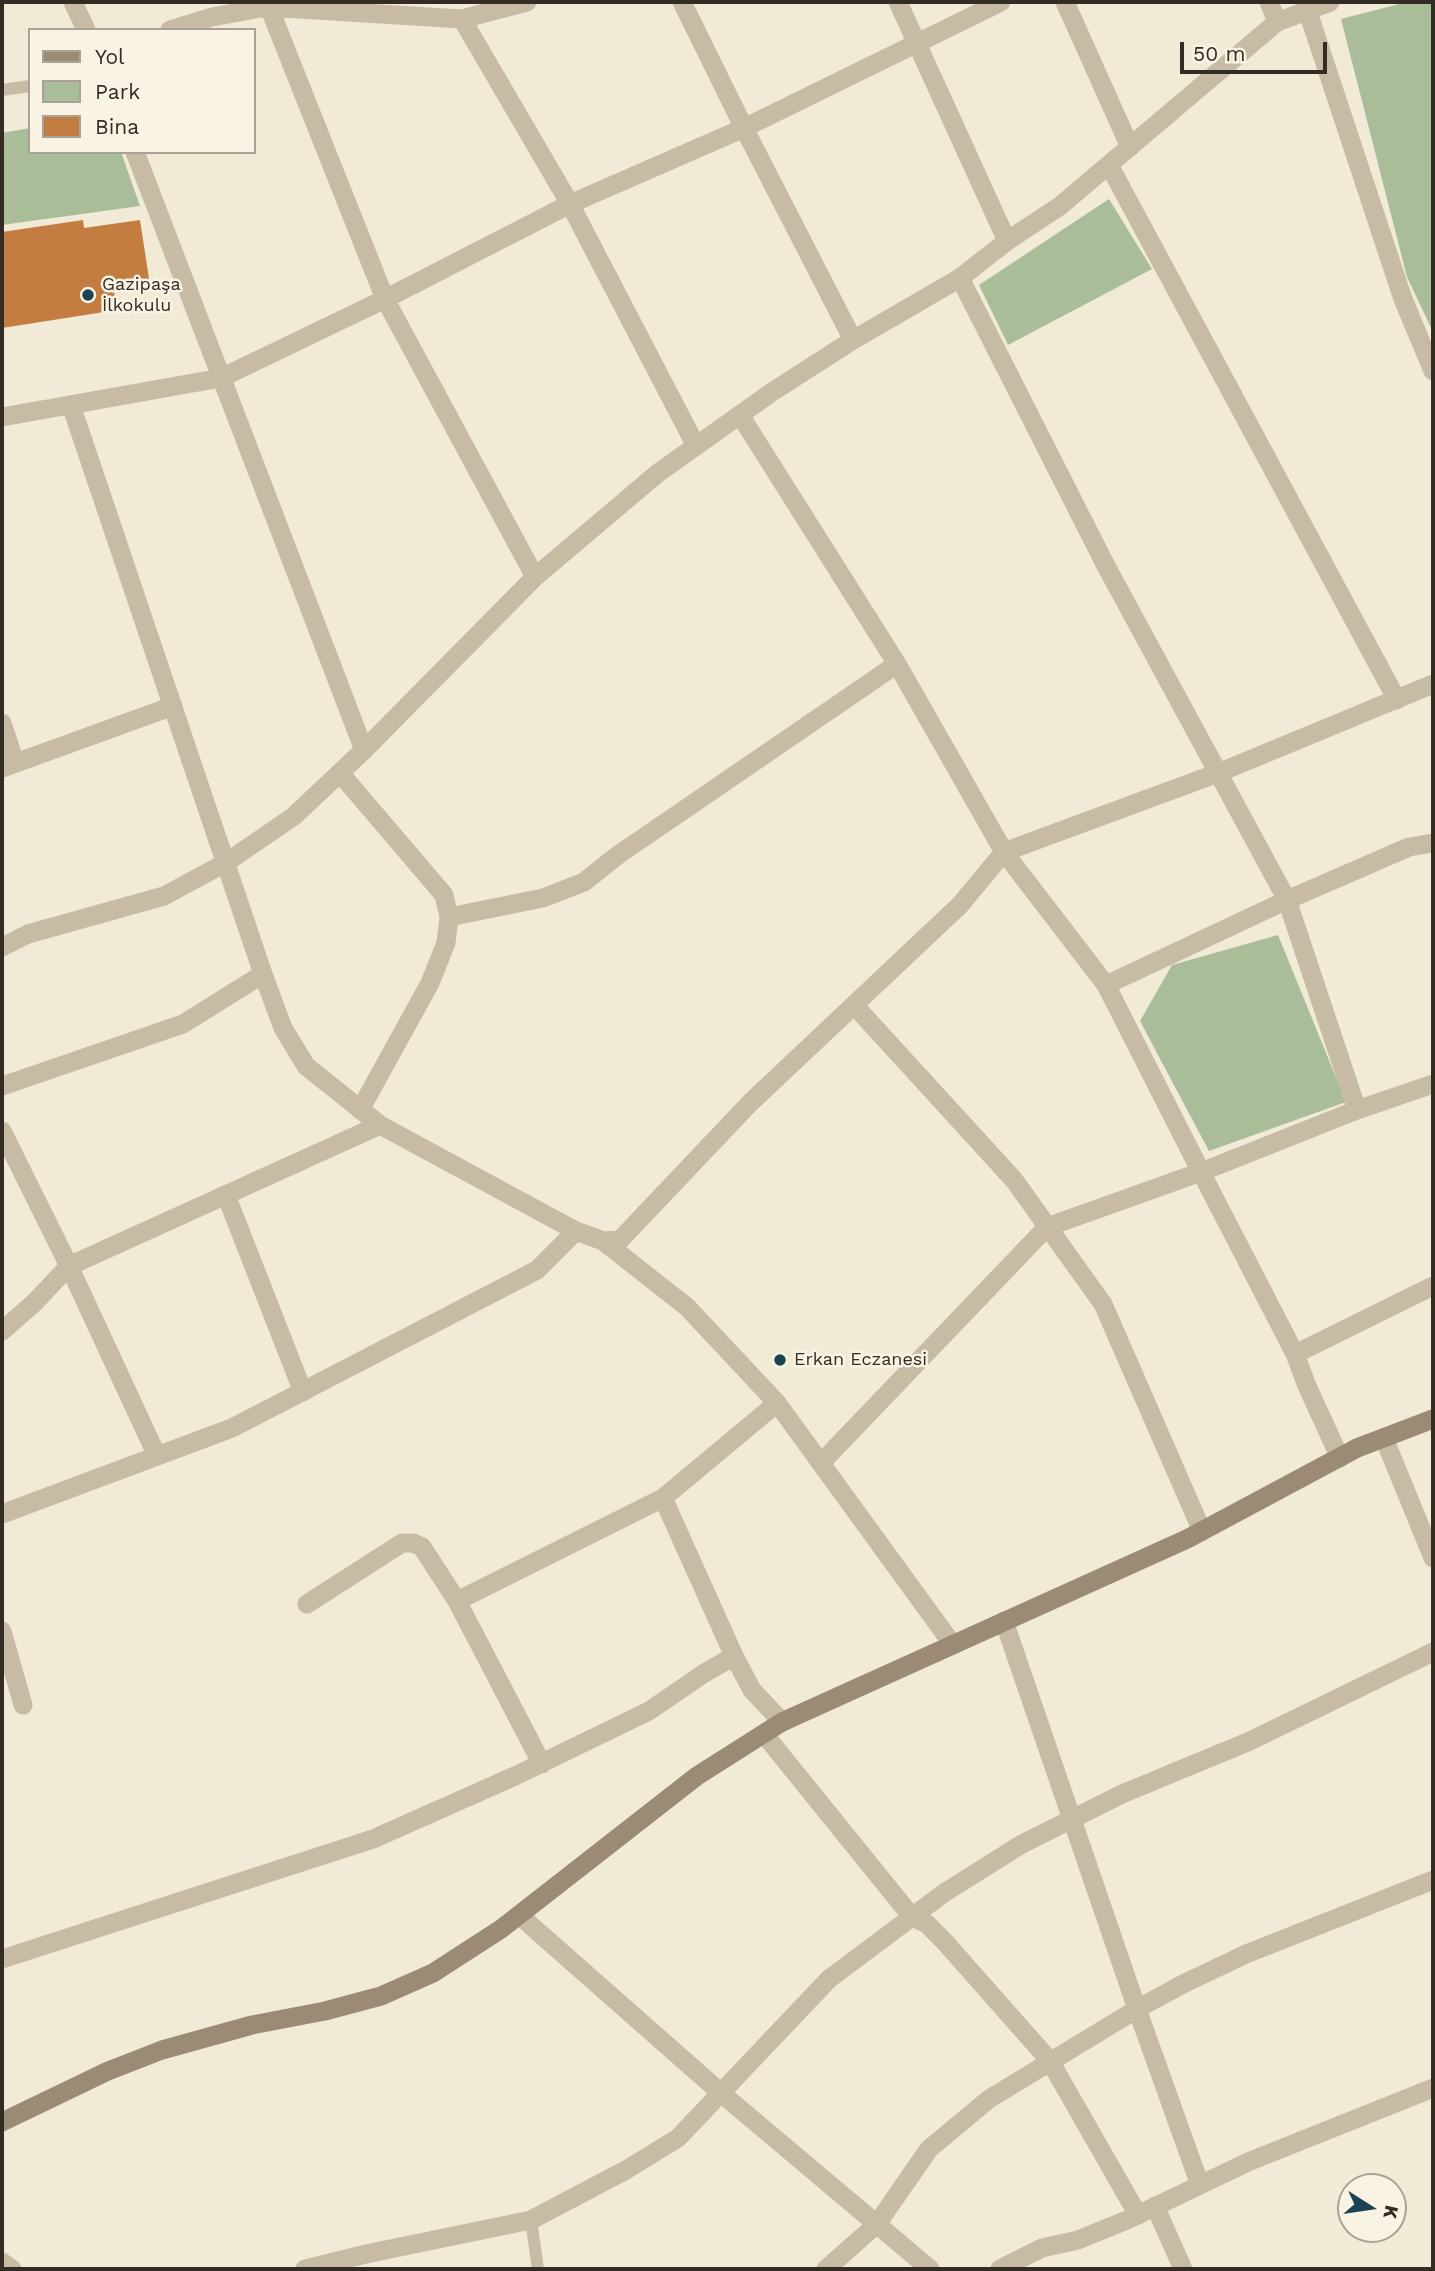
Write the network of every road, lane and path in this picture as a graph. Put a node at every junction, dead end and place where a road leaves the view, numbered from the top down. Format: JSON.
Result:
{"nodes":[{"id":1,"x":73,"y":2,"type":"edge"},
{"id":2,"x":527,"y":2,"type":"edge"},
{"id":3,"x":682,"y":2,"type":"edge"},
{"id":4,"x":898,"y":2,"type":"edge"},
{"id":5,"x":1001,"y":2,"type":"edge"},
{"id":6,"x":1065,"y":2,"type":"edge"},
{"id":7,"x":1269,"y":2,"type":"edge"},
{"id":8,"x":1330,"y":2,"type":"edge"},
{"id":9,"x":267,"y":4,"type":"edge"},
{"id":10,"x":1307,"y":9,"type":"junction"},
{"id":11,"x":462,"y":19,"type":"junction"},
{"id":12,"x":1277,"y":22,"type":"junction"},
{"id":13,"x":85,"y":28,"type":"edge"},
{"id":14,"x":176,"y":28,"type":"edge"},
{"id":15,"x":918,"y":43,"type":"junction"},
{"id":16,"x":28,"y":86,"type":"edge"},
{"id":17,"x":2,"y":90,"type":"edge"},
{"id":18,"x":744,"y":128,"type":"junction"},
{"id":19,"x":1130,"y":147,"type":"junction"},
{"id":20,"x":136,"y":154,"type":"edge"},
{"id":21,"x":1109,"y":165,"type":"junction"},
{"id":22,"x":570,"y":204,"type":"junction"},
{"id":23,"x":1007,"y":241,"type":"junction"},
{"id":24,"x":960,"y":278,"type":"junction"},
{"id":25,"x":386,"y":299,"type":"junction"},
{"id":26,"x":853,"y":340,"type":"junction"},
{"id":27,"x":1433,"y":371,"type":"edge"},
{"id":28,"x":221,"y":378,"type":"junction"},
{"id":29,"x":71,"y":405,"type":"junction"},
{"id":30,"x":740,"y":415,"type":"junction"},
{"id":31,"x":2,"y":417,"type":"edge"},
{"id":32,"x":696,"y":446,"type":"junction"},
{"id":33,"x":535,"y":577,"type":"junction"},
{"id":34,"x":897,"y":664,"type":"junction"},
{"id":35,"x":1433,"y":684,"type":"edge"},
{"id":36,"x":1397,"y":700,"type":"junction"},
{"id":37,"x":173,"y":706,"type":"junction"},
{"id":38,"x":2,"y":723,"type":"edge"},
{"id":39,"x":364,"y":750,"type":"junction"},
{"id":40,"x":8,"y":766,"type":"edge"},
{"id":41,"x":340,"y":773,"type":"junction"},
{"id":42,"x":1217,"y":773,"type":"junction"},
{"id":43,"x":1433,"y":843,"type":"edge"},
{"id":44,"x":1004,"y":852,"type":"junction"},
{"id":45,"x":227,"y":862,"type":"junction"},
{"id":46,"x":1287,"y":900,"type":"junction"},
{"id":47,"x":449,"y":918,"type":"junction"},
{"id":48,"x":2,"y":947,"type":"edge"},
{"id":49,"x":263,"y":974,"type":"junction"},
{"id":50,"x":1106,"y":985,"type":"junction"},
{"id":51,"x":854,"y":1005,"type":"junction"},
{"id":52,"x":1433,"y":1084,"type":"edge"},
{"id":53,"x":2,"y":1086,"type":"edge"},
{"id":54,"x":360,"y":1110,"type":"junction"},
{"id":55,"x":1357,"y":1110,"type":"junction"},
{"id":56,"x":380,"y":1125,"type":"junction"},
{"id":57,"x":2,"y":1131,"type":"edge"},
{"id":58,"x":1200,"y":1172,"type":"junction"},
{"id":59,"x":226,"y":1195,"type":"junction"},
{"id":60,"x":1047,"y":1227,"type":"junction"},
{"id":61,"x":576,"y":1231,"type":"junction"},
{"id":62,"x":603,"y":1241,"type":"junction"},
{"id":63,"x":69,"y":1266,"type":"junction"},
{"id":64,"x":1433,"y":1286,"type":"edge"},
{"id":65,"x":2,"y":1331,"type":"edge"},
{"id":66,"x":1295,"y":1354,"type":"junction"},
{"id":67,"x":303,"y":1392,"type":"junction"},
{"id":68,"x":778,"y":1404,"type":"junction"},
{"id":69,"x":1433,"y":1419,"type":"edge"},
{"id":70,"x":1384,"y":1438,"type":"junction"},
{"id":71,"x":157,"y":1456,"type":"junction"},
{"id":72,"x":1340,"y":1458,"type":"junction"},
{"id":73,"x":821,"y":1463,"type":"junction"},
{"id":74,"x":663,"y":1497,"type":"junction"},
{"id":75,"x":2,"y":1514,"type":"edge"},
{"id":76,"x":1202,"y":1531,"type":"junction"},
{"id":77,"x":1433,"y":1558,"type":"edge"},
{"id":78,"x":457,"y":1601,"type":"junction"},
{"id":79,"x":307,"y":1604,"type":"dead end"},
{"id":80,"x":1004,"y":1621,"type":"junction"},
{"id":81,"x":2,"y":1631,"type":"edge"},
{"id":82,"x":953,"y":1645,"type":"junction"},
{"id":83,"x":1433,"y":1652,"type":"edge"},
{"id":84,"x":734,"y":1656,"type":"junction"},
{"id":85,"x":7,"y":1667,"type":"edge"},
{"id":86,"x":23,"y":1704,"type":"dead end"},
{"id":87,"x":782,"y":1722,"type":"junction"},
{"id":88,"x":764,"y":1734,"type":"junction"},
{"id":89,"x":542,"y":1764,"type":"junction"},
{"id":90,"x":1072,"y":1819,"type":"junction"},
{"id":91,"x":1433,"y":1880,"type":"edge"},
{"id":92,"x":519,"y":1915,"type":"junction"},
{"id":93,"x":912,"y":1917,"type":"junction"},
{"id":94,"x":2,"y":1959,"type":"edge"},
{"id":95,"x":1137,"y":2009,"type":"junction"},
{"id":96,"x":1050,"y":2061,"type":"junction"},
{"id":97,"x":1432,"y":2088,"type":"edge"},
{"id":98,"x":721,"y":2093,"type":"junction"},
{"id":99,"x":2,"y":2123,"type":"edge"},
{"id":100,"x":1200,"y":2185,"type":"junction"},
{"id":101,"x":1146,"y":2210,"type":"junction"},
{"id":102,"x":531,"y":2220,"type":"junction"},
{"id":103,"x":877,"y":2224,"type":"junction"},
{"id":104,"x":2,"y":2262,"type":"edge"},
{"id":105,"x":12,"y":2269,"type":"edge"},
{"id":106,"x":305,"y":2269,"type":"edge"},
{"id":107,"x":538,"y":2269,"type":"edge"},
{"id":108,"x":826,"y":2269,"type":"edge"},
{"id":109,"x":930,"y":2269,"type":"edge"},
{"id":110,"x":1000,"y":2269,"type":"edge"},
{"id":111,"x":1183,"y":2269,"type":"edge"}],
"edges":[{"from":1,"to":13,"type":"street"},
{"from":2,"to":11,"type":"street"},
{"from":3,"to":18,"type":"street"},
{"from":4,"to":15,"type":"street"},
{"from":5,"to":15,"type":"street"},
{"from":6,"to":19,"type":"street"},
{"from":7,"to":12,"type":"street"},
{"from":8,"to":10,"type":"street"},
{"from":9,"to":11,"type":"street"},
{"from":9,"to":14,"type":"street"},
{"from":9,"to":25,"type":"street"},
{"from":10,"to":12,"type":"street"},
{"from":10,"to":27,"type":"street"},
{"from":11,"to":22,"type":"street"},
{"from":12,"to":19,"type":"street"},
{"from":15,"to":18,"type":"street"},
{"from":15,"to":23,"type":"street"},
{"from":16,"to":17,"type":"lane"},
{"from":18,"to":22,"type":"street"},
{"from":18,"to":26,"type":"street"},
{"from":19,"to":21,"type":"street"},
{"from":20,"to":28,"type":"street"},
{"from":21,"to":23,"type":"street"},
{"from":21,"to":36,"type":"street"},
{"from":22,"to":25,"type":"street"},
{"from":22,"to":32,"type":"street"},
{"from":23,"to":24,"type":"street"},
{"from":24,"to":26,"type":"street"},
{"from":24,"to":42,"type":"street"},
{"from":25,"to":28,"type":"street"},
{"from":25,"to":33,"type":"street"},
{"from":26,"to":30,"type":"street"},
{"from":28,"to":29,"type":"street"},
{"from":28,"to":39,"type":"street"},
{"from":29,"to":31,"type":"street"},
{"from":29,"to":37,"type":"street"},
{"from":30,"to":32,"type":"street"},
{"from":30,"to":34,"type":"street"},
{"from":32,"to":33,"type":"street"},
{"from":33,"to":39,"type":"street"},
{"from":34,"to":44,"type":"street"},
{"from":34,"to":47,"type":"street"},
{"from":35,"to":36,"type":"street"},
{"from":36,"to":42,"type":"street"},
{"from":37,"to":40,"type":"street"},
{"from":37,"to":45,"type":"street"},
{"from":38,"to":40,"type":"street"},
{"from":39,"to":41,"type":"street"},
{"from":41,"to":45,"type":"street"},
{"from":41,"to":47,"type":"street"},
{"from":42,"to":44,"type":"street"},
{"from":42,"to":46,"type":"street"},
{"from":43,"to":46,"type":"street"},
{"from":44,"to":50,"type":"street"},
{"from":44,"to":51,"type":"street"},
{"from":45,"to":48,"type":"street"},
{"from":45,"to":49,"type":"street"},
{"from":46,"to":50,"type":"street"},
{"from":46,"to":55,"type":"street"},
{"from":47,"to":54,"type":"street"},
{"from":49,"to":53,"type":"street"},
{"from":49,"to":54,"type":"street"},
{"from":50,"to":58,"type":"street"},
{"from":51,"to":60,"type":"street"},
{"from":51,"to":62,"type":"street"},
{"from":52,"to":55,"type":"street"},
{"from":54,"to":56,"type":"street"},
{"from":55,"to":58,"type":"street"},
{"from":56,"to":59,"type":"street"},
{"from":56,"to":61,"type":"street"},
{"from":57,"to":63,"type":"street"},
{"from":58,"to":60,"type":"street"},
{"from":58,"to":66,"type":"street"},
{"from":59,"to":63,"type":"street"},
{"from":59,"to":67,"type":"street"},
{"from":60,"to":73,"type":"street"},
{"from":60,"to":76,"type":"street"},
{"from":61,"to":62,"type":"street"},
{"from":61,"to":67,"type":"street"},
{"from":62,"to":68,"type":"street"},
{"from":63,"to":65,"type":"street"},
{"from":63,"to":71,"type":"street"},
{"from":64,"to":66,"type":"street"},
{"from":66,"to":72,"type":"street"},
{"from":67,"to":71,"type":"street"},
{"from":68,"to":73,"type":"street"},
{"from":68,"to":74,"type":"street"},
{"from":69,"to":70,"type":"main road"},
{"from":70,"to":72,"type":"main road"},
{"from":70,"to":77,"type":"street"},
{"from":71,"to":75,"type":"street"},
{"from":72,"to":76,"type":"main road"},
{"from":73,"to":82,"type":"street"},
{"from":74,"to":78,"type":"street"},
{"from":74,"to":84,"type":"street"},
{"from":76,"to":80,"type":"main road"},
{"from":78,"to":79,"type":"street"},
{"from":78,"to":89,"type":"street"},
{"from":80,"to":82,"type":"main road"},
{"from":80,"to":90,"type":"street"},
{"from":81,"to":85,"type":"street"},
{"from":82,"to":87,"type":"main road"},
{"from":83,"to":90,"type":"street"},
{"from":84,"to":87,"type":"street"},
{"from":84,"to":89,"type":"street"},
{"from":85,"to":86,"type":"street"},
{"from":87,"to":88,"type":"main road"},
{"from":88,"to":92,"type":"main road"},
{"from":88,"to":93,"type":"street"},
{"from":89,"to":94,"type":"street"},
{"from":90,"to":93,"type":"street"},
{"from":90,"to":95,"type":"street"},
{"from":91,"to":95,"type":"street"},
{"from":92,"to":98,"type":"street"},
{"from":92,"to":99,"type":"main road"},
{"from":93,"to":96,"type":"street"},
{"from":93,"to":98,"type":"street"},
{"from":95,"to":96,"type":"street"},
{"from":95,"to":100,"type":"street"},
{"from":96,"to":101,"type":"street"},
{"from":96,"to":103,"type":"street"},
{"from":97,"to":100,"type":"street"},
{"from":98,"to":102,"type":"street"},
{"from":98,"to":103,"type":"street"},
{"from":100,"to":101,"type":"street"},
{"from":101,"to":110,"type":"street"},
{"from":101,"to":111,"type":"street"},
{"from":102,"to":106,"type":"street"},
{"from":102,"to":107,"type":"lane"},
{"from":103,"to":108,"type":"street"},
{"from":103,"to":109,"type":"street"},
{"from":104,"to":105,"type":"street"}]}
